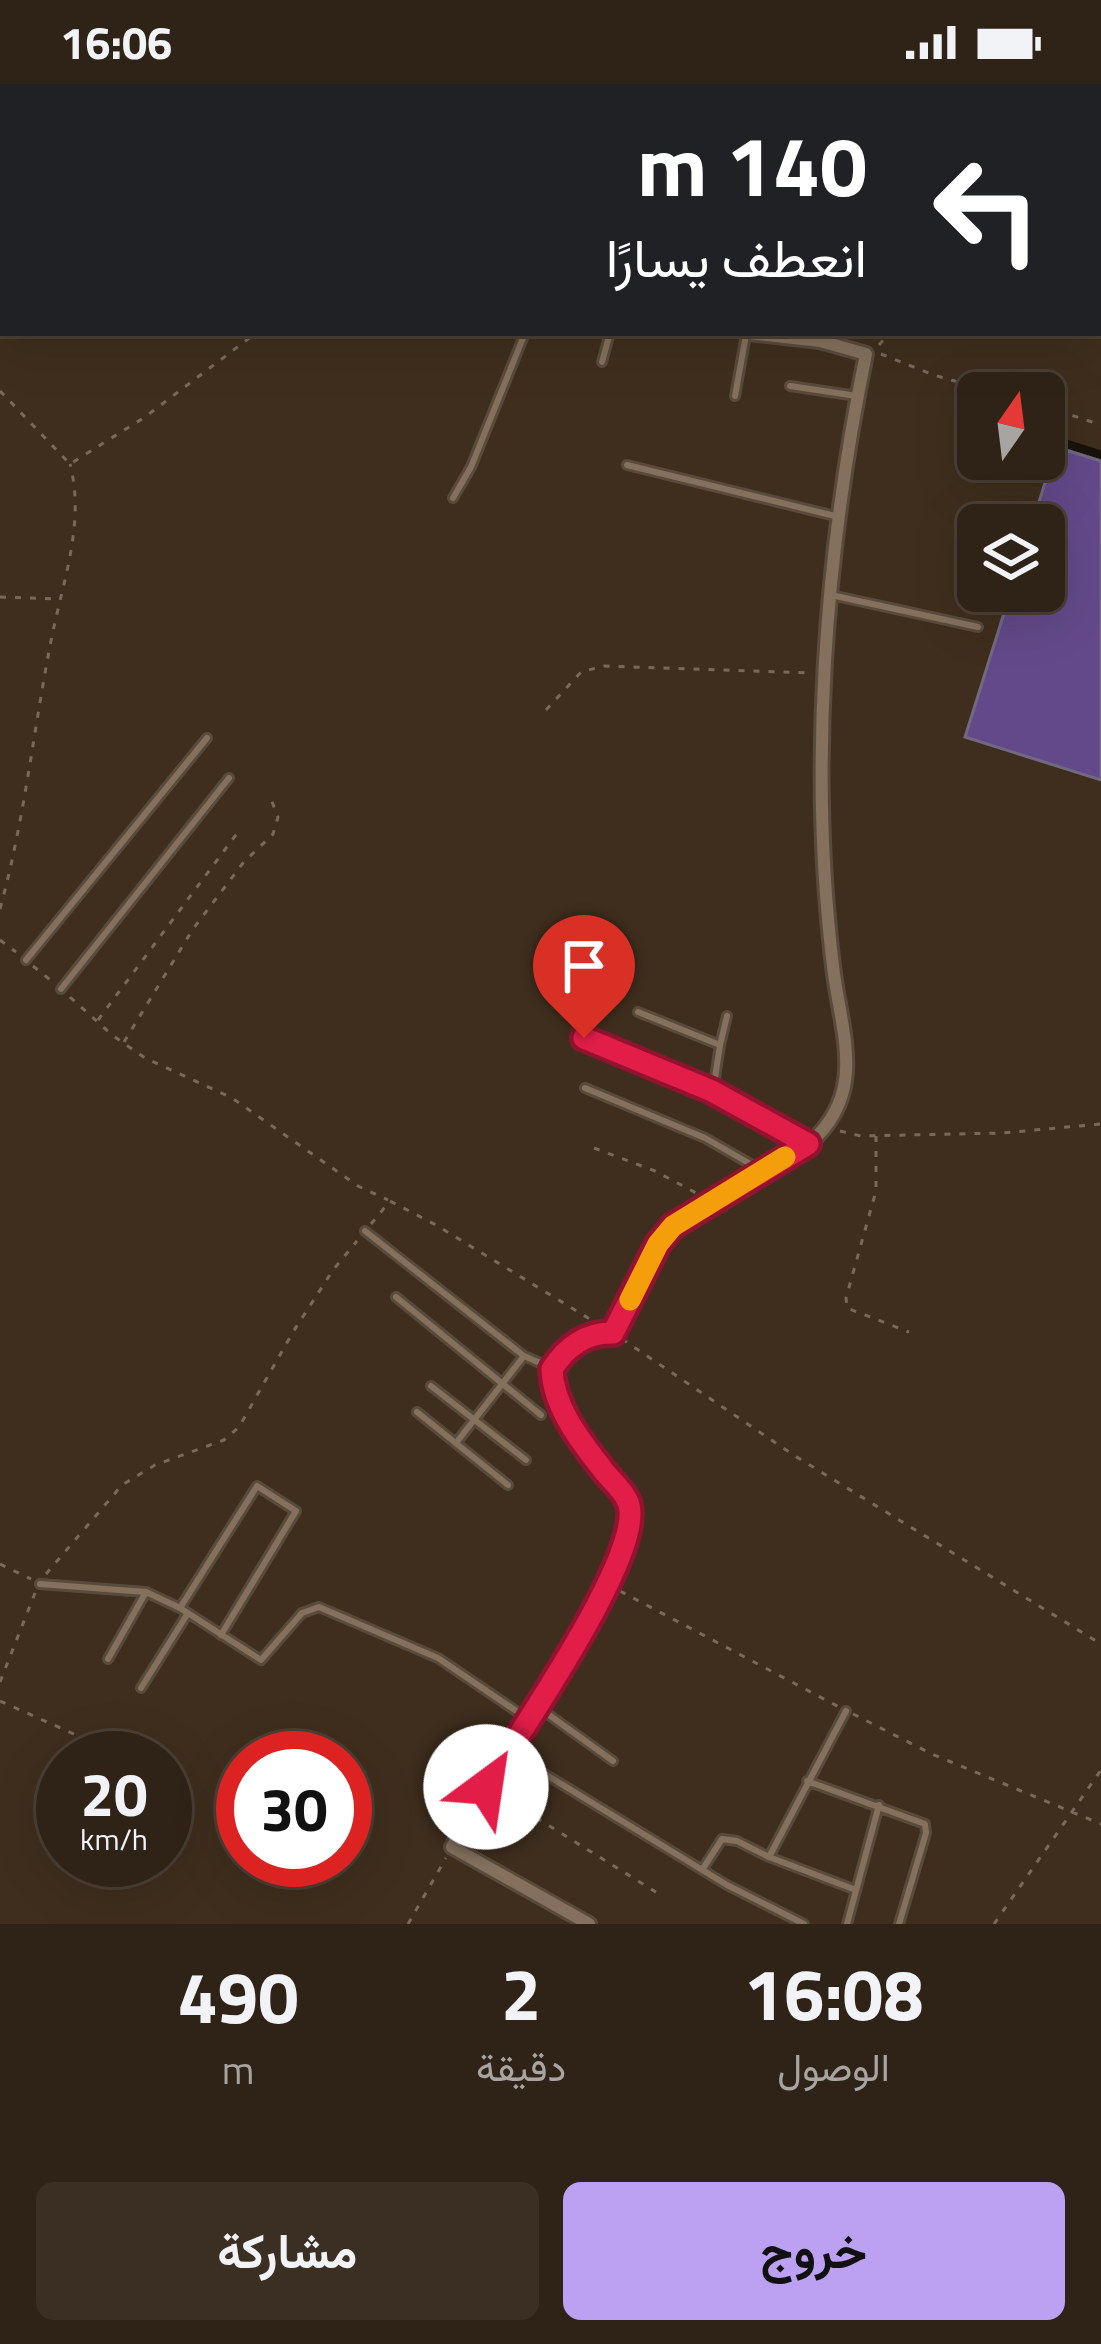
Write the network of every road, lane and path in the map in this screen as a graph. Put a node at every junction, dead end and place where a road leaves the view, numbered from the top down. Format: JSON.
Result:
{"nodes":[{"id":1,"x":252,"y":336,"type":"edge"},
{"id":2,"x":524,"y":336,"type":"edge"},
{"id":3,"x":609,"y":336,"type":"edge"},
{"id":4,"x":747,"y":336,"type":"edge"},
{"id":5,"x":775,"y":336,"type":"edge"},
{"id":6,"x":886,"y":336,"type":"edge"},
{"id":7,"x":602,"y":362,"type":"dead end"},
{"id":8,"x":957,"y":382,"type":"edge"},
{"id":9,"x":790,"y":386,"type":"dead end"},
{"id":10,"x":0,"y":391,"type":"edge"},
{"id":11,"x":735,"y":396,"type":"dead end"},
{"id":12,"x":857,"y":396,"type":"junction"},
{"id":13,"x":1065,"y":413,"type":"edge"},
{"id":14,"x":1101,"y":425,"type":"edge"},
{"id":15,"x":70,"y":464,"type":"junction"},
{"id":16,"x":627,"y":465,"type":"dead end"},
{"id":17,"x":453,"y":498,"type":"dead end"},
{"id":18,"x":839,"y":518,"type":"junction"},
{"id":19,"x":831,"y":596,"type":"junction"},
{"id":20,"x":0,"y":597,"type":"edge"},
{"id":21,"x":60,"y":600,"type":"junction"},
{"id":22,"x":978,"y":627,"type":"dead end"},
{"id":23,"x":827,"y":674,"type":"junction"},
{"id":24,"x":546,"y":710,"type":"dead end"},
{"id":25,"x":207,"y":738,"type":"dead end"},
{"id":26,"x":229,"y":778,"type":"dead end"},
{"id":27,"x":271,"y":800,"type":"dead end"},
{"id":28,"x":242,"y":828,"type":"dead end"},
{"id":29,"x":0,"y":909,"type":"edge"},
{"id":30,"x":0,"y":940,"type":"edge"},
{"id":31,"x":26,"y":960,"type":"junction"},
{"id":32,"x":61,"y":989,"type":"junction"},
{"id":33,"x":638,"y":1012,"type":"dead end"},
{"id":34,"x":727,"y":1016,"type":"dead end"},
{"id":35,"x":97,"y":1021,"type":"junction"},
{"id":36,"x":584,"y":1038,"type":"dead end"},
{"id":37,"x":123,"y":1043,"type":"junction"},
{"id":38,"x":720,"y":1046,"type":"junction"},
{"id":39,"x":585,"y":1088,"type":"dead end"},
{"id":40,"x":712,"y":1091,"type":"junction"},
{"id":41,"x":1101,"y":1124,"type":"edge"},
{"id":42,"x":828,"y":1127,"type":"junction"},
{"id":43,"x":875,"y":1136,"type":"junction"},
{"id":44,"x":808,"y":1144,"type":"junction"},
{"id":45,"x":594,"y":1148,"type":"dead end"},
{"id":46,"x":761,"y":1171,"type":"junction"},
{"id":47,"x":390,"y":1201,"type":"junction"},
{"id":48,"x":710,"y":1202,"type":"junction"},
{"id":49,"x":365,"y":1231,"type":"junction"},
{"id":50,"x":396,"y":1297,"type":"dead end"},
{"id":51,"x":909,"y":1332,"type":"dead end"},
{"id":52,"x":613,"y":1333,"type":"junction"},
{"id":53,"x":524,"y":1356,"type":"junction"},
{"id":54,"x":552,"y":1369,"type":"junction"},
{"id":55,"x":502,"y":1383,"type":"junction"},
{"id":56,"x":431,"y":1386,"type":"dead end"},
{"id":57,"x":417,"y":1412,"type":"dead end"},
{"id":58,"x":541,"y":1415,"type":"dead end"},
{"id":59,"x":474,"y":1419,"type":"junction"},
{"id":60,"x":456,"y":1443,"type":"junction"},
{"id":61,"x":526,"y":1460,"type":"dead end"},
{"id":62,"x":508,"y":1485,"type":"dead end"},
{"id":63,"x":0,"y":1564,"type":"edge"},
{"id":64,"x":40,"y":1584,"type":"junction"},
{"id":65,"x":608,"y":1585,"type":"junction"},
{"id":66,"x":146,"y":1592,"type":"junction"},
{"id":67,"x":184,"y":1610,"type":"junction"},
{"id":68,"x":221,"y":1635,"type":"junction"},
{"id":69,"x":1101,"y":1644,"type":"edge"},
{"id":70,"x":108,"y":1659,"type":"dead end"},
{"id":71,"x":0,"y":1682,"type":"edge"},
{"id":72,"x":141,"y":1688,"type":"dead end"},
{"id":73,"x":0,"y":1701,"type":"edge"},
{"id":74,"x":846,"y":1711,"type":"junction"},
{"id":75,"x":532,"y":1713,"type":"junction"},
{"id":76,"x":67,"y":1731,"type":"edge"},
{"id":77,"x":507,"y":1751,"type":"junction"},
{"id":78,"x":613,"y":1761,"type":"dead end"},
{"id":79,"x":1101,"y":1770,"type":"edge"},
{"id":80,"x":807,"y":1781,"type":"junction"},
{"id":81,"x":486,"y":1787,"type":"junction"},
{"id":82,"x":879,"y":1805,"type":"junction"},
{"id":83,"x":1070,"y":1810,"type":"junction"},
{"id":84,"x":1101,"y":1824,"type":"edge"},
{"id":85,"x":452,"y":1847,"type":"junction"},
{"id":86,"x":769,"y":1857,"type":"junction"},
{"id":87,"x":702,"y":1870,"type":"junction"},
{"id":88,"x":856,"y":1890,"type":"junction"},
{"id":89,"x":659,"y":1894,"type":"dead end"},
{"id":90,"x":408,"y":1924,"type":"edge"},
{"id":91,"x":589,"y":1924,"type":"edge"},
{"id":92,"x":804,"y":1924,"type":"edge"},
{"id":93,"x":847,"y":1924,"type":"edge"},
{"id":94,"x":899,"y":1924,"type":"edge"},
{"id":95,"x":994,"y":1924,"type":"edge"}],
"edges":[{"from":1,"to":15,"type":"path"},
{"from":2,"to":17,"type":"lane"},
{"from":3,"to":7,"type":"lane"},
{"from":4,"to":11,"type":"lane"},
{"from":5,"to":12,"type":"street"},
{"from":6,"to":8,"type":"path"},
{"from":9,"to":12,"type":"lane"},
{"from":10,"to":15,"type":"path"},
{"from":12,"to":18,"type":"street"},
{"from":13,"to":14,"type":"path"},
{"from":15,"to":21,"type":"path"},
{"from":16,"to":18,"type":"lane"},
{"from":18,"to":19,"type":"street"},
{"from":19,"to":22,"type":"lane"},
{"from":19,"to":23,"type":"street"},
{"from":20,"to":21,"type":"path"},
{"from":21,"to":29,"type":"path"},
{"from":23,"to":24,"type":"path"},
{"from":23,"to":42,"type":"street"},
{"from":25,"to":31,"type":"lane"},
{"from":26,"to":32,"type":"lane"},
{"from":27,"to":37,"type":"path"},
{"from":28,"to":35,"type":"path"},
{"from":30,"to":31,"type":"path"},
{"from":31,"to":32,"type":"path"},
{"from":32,"to":35,"type":"path"},
{"from":33,"to":38,"type":"lane"},
{"from":34,"to":38,"type":"lane"},
{"from":35,"to":37,"type":"path"},
{"from":36,"to":40,"type":"lane"},
{"from":37,"to":47,"type":"path"},
{"from":38,"to":40,"type":"lane"},
{"from":39,"to":46,"type":"lane"},
{"from":40,"to":44,"type":"lane"},
{"from":41,"to":43,"type":"path"},
{"from":42,"to":43,"type":"path"},
{"from":42,"to":44,"type":"street"},
{"from":43,"to":51,"type":"path"},
{"from":44,"to":46,"type":"street"},
{"from":45,"to":48,"type":"path"},
{"from":46,"to":48,"type":"street"},
{"from":47,"to":49,"type":"path"},
{"from":47,"to":52,"type":"path"},
{"from":48,"to":52,"type":"street"},
{"from":49,"to":53,"type":"lane"},
{"from":49,"to":64,"type":"path"},
{"from":50,"to":55,"type":"lane"},
{"from":52,"to":54,"type":"street"},
{"from":52,"to":69,"type":"path"},
{"from":53,"to":54,"type":"lane"},
{"from":53,"to":55,"type":"lane"},
{"from":54,"to":65,"type":"street"},
{"from":55,"to":58,"type":"lane"},
{"from":55,"to":59,"type":"lane"},
{"from":56,"to":59,"type":"lane"},
{"from":57,"to":60,"type":"lane"},
{"from":59,"to":60,"type":"lane"},
{"from":59,"to":61,"type":"lane"},
{"from":60,"to":62,"type":"lane"},
{"from":63,"to":64,"type":"path"},
{"from":64,"to":66,"type":"lane"},
{"from":64,"to":71,"type":"path"},
{"from":65,"to":74,"type":"path"},
{"from":65,"to":75,"type":"street"},
{"from":66,"to":67,"type":"lane"},
{"from":66,"to":70,"type":"lane"},
{"from":67,"to":68,"type":"lane"},
{"from":67,"to":68,"type":"lane"},
{"from":67,"to":72,"type":"lane"},
{"from":68,"to":75,"type":"lane"},
{"from":73,"to":76,"type":"path"},
{"from":74,"to":80,"type":"lane"},
{"from":74,"to":83,"type":"path"},
{"from":75,"to":77,"type":"street"},
{"from":75,"to":78,"type":"lane"},
{"from":77,"to":81,"type":"street"},
{"from":77,"to":87,"type":"lane"},
{"from":79,"to":83,"type":"path"},
{"from":80,"to":82,"type":"lane"},
{"from":80,"to":86,"type":"lane"},
{"from":81,"to":85,"type":"street"},
{"from":81,"to":89,"type":"path"},
{"from":82,"to":88,"type":"lane"},
{"from":82,"to":94,"type":"lane"},
{"from":83,"to":84,"type":"path"},
{"from":83,"to":95,"type":"path"},
{"from":85,"to":90,"type":"path"},
{"from":85,"to":91,"type":"street"},
{"from":86,"to":87,"type":"lane"},
{"from":86,"to":88,"type":"lane"},
{"from":87,"to":92,"type":"lane"},
{"from":88,"to":93,"type":"lane"}]}
